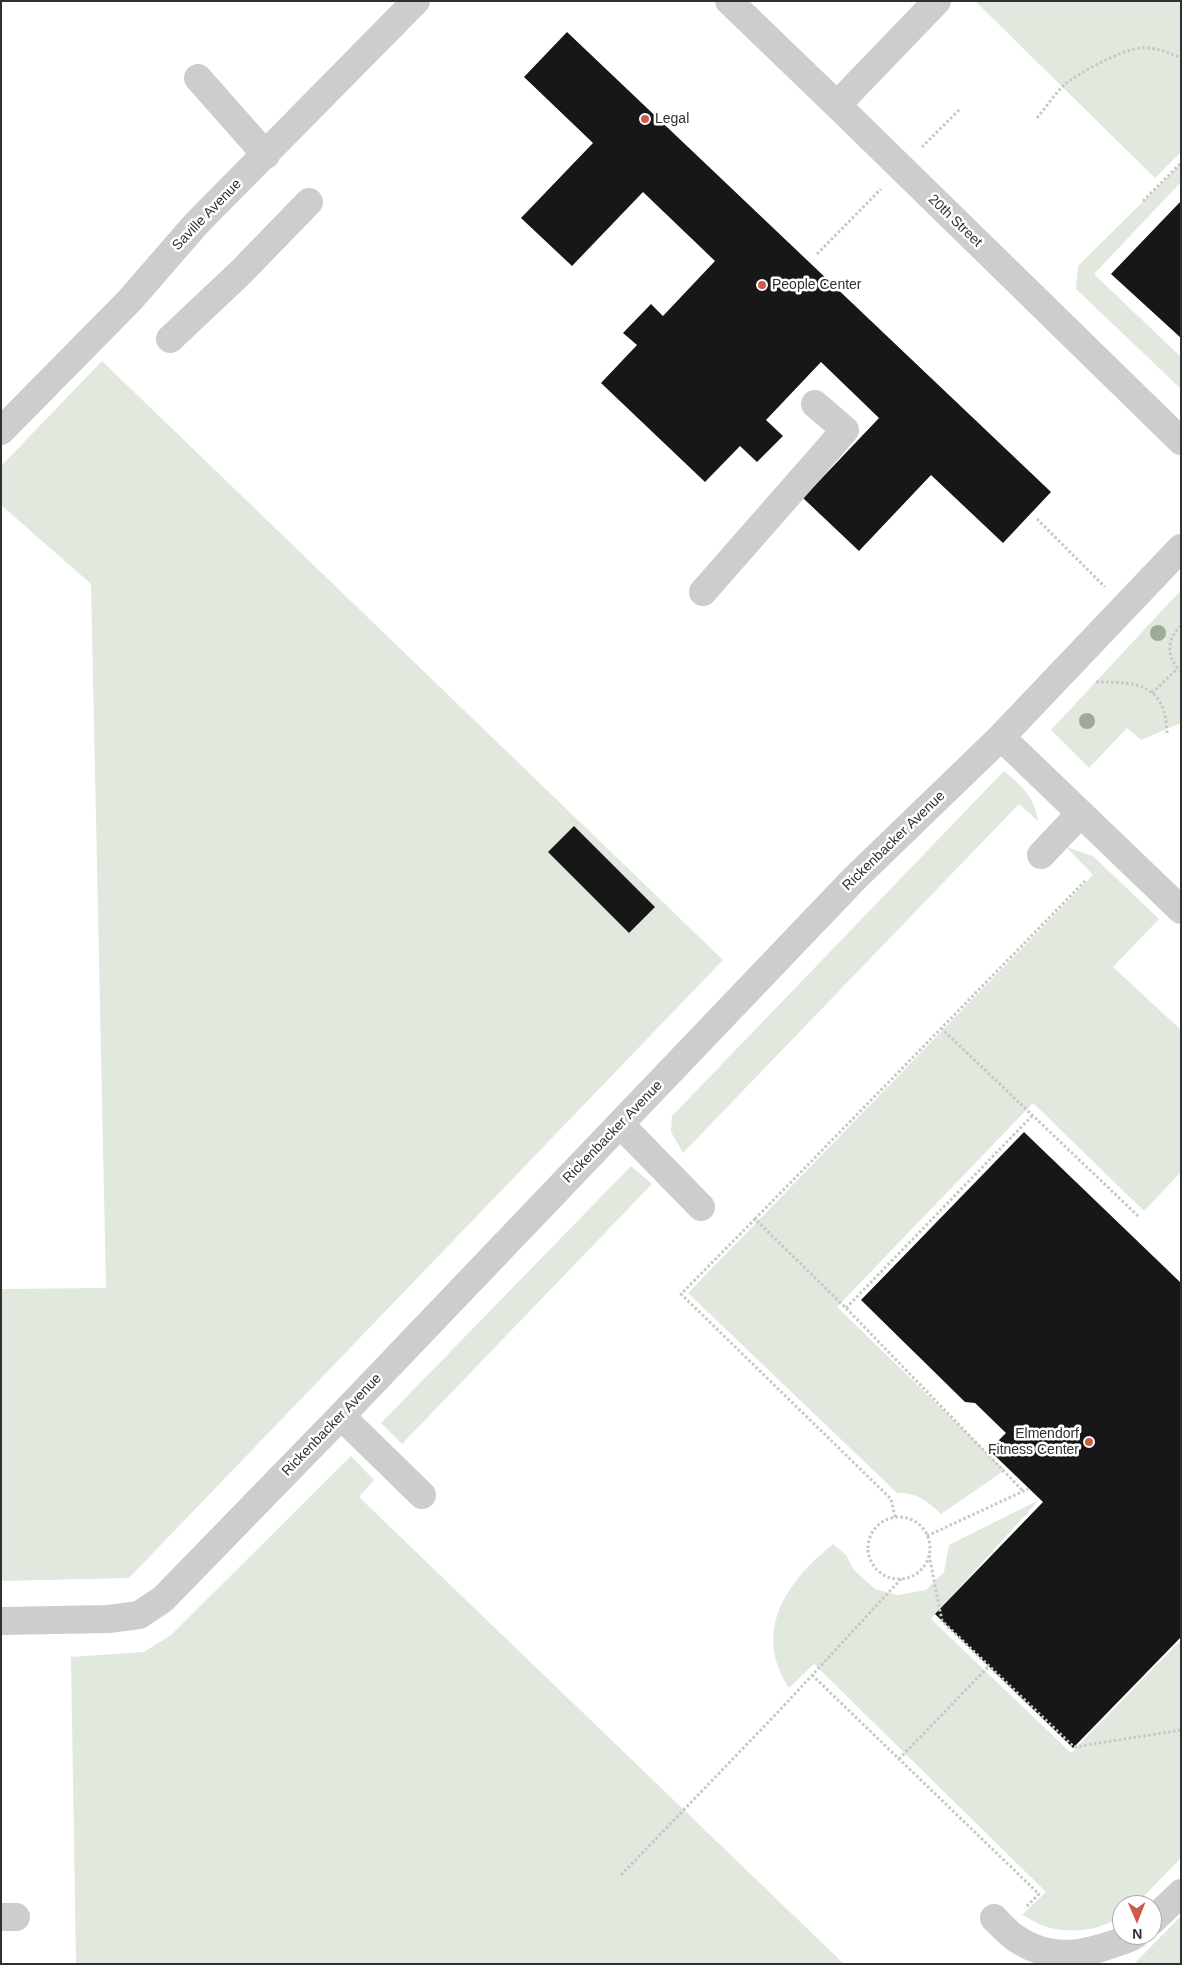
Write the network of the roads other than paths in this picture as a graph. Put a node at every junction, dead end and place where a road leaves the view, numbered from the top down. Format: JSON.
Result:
{"nodes":[{"id":1,"x":416,"y":1,"type":"edge"},
{"id":2,"x":729,"y":1,"type":"edge"},
{"id":3,"x":937,"y":1,"type":"edge"},
{"id":4,"x":198,"y":78,"type":"dead end"},
{"id":5,"x":837,"y":105,"type":"junction"},
{"id":6,"x":266,"y":155,"type":"junction"},
{"id":7,"x":309,"y":202,"type":"dead end"},
{"id":8,"x":170,"y":339,"type":"dead end"},
{"id":9,"x":815,"y":404,"type":"dead end"},
{"id":10,"x":1,"y":431,"type":"edge"},
{"id":11,"x":1181,"y":441,"type":"edge"},
{"id":12,"x":1181,"y":548,"type":"edge"},
{"id":13,"x":703,"y":592,"type":"dead end"},
{"id":14,"x":1001,"y":737,"type":"junction"},
{"id":15,"x":1080,"y":814,"type":"junction"},
{"id":16,"x":1041,"y":855,"type":"dead end"},
{"id":17,"x":1181,"y":910,"type":"edge"},
{"id":18,"x":620,"y":1124,"type":"junction"},
{"id":19,"x":701,"y":1207,"type":"dead end"},
{"id":20,"x":341,"y":1416,"type":"junction"},
{"id":21,"x":422,"y":1496,"type":"dead end"},
{"id":22,"x":1,"y":1622,"type":"edge"},
{"id":23,"x":1181,"y":1893,"type":"edge"},
{"id":24,"x":1162,"y":1911,"type":"edge"},
{"id":25,"x":994,"y":1918,"type":"dead end"},
{"id":26,"x":1112,"y":1944,"type":"edge"},
{"id":27,"x":1125,"y":1945,"type":"edge"},
{"id":28,"x":1107,"y":1964,"type":"edge"}],
"edges":[{"from":1,"to":6,"type":"street","name":"Saville Avenue"},
{"from":2,"to":5,"type":"street","name":"20th Street"},
{"from":3,"to":5,"type":"street"},
{"from":4,"to":6,"type":"street"},
{"from":5,"to":11,"type":"street","name":"20th Street"},
{"from":6,"to":10,"type":"street","name":"Saville Avenue"},
{"from":7,"to":8,"type":"street"},
{"from":9,"to":13,"type":"street"},
{"from":12,"to":14,"type":"street","name":"Rickenbacker Avenue"},
{"from":14,"to":15,"type":"street"},
{"from":14,"to":18,"type":"street","name":"Rickenbacker Avenue"},
{"from":15,"to":16,"type":"street"},
{"from":15,"to":17,"type":"street"},
{"from":18,"to":19,"type":"street"},
{"from":18,"to":20,"type":"street","name":"Rickenbacker Avenue"},
{"from":20,"to":21,"type":"street"},
{"from":20,"to":22,"type":"street","name":"Rickenbacker Avenue"},
{"from":23,"to":24,"type":"street"},
{"from":25,"to":26,"type":"street"},
{"from":27,"to":28,"type":"street"}]}
